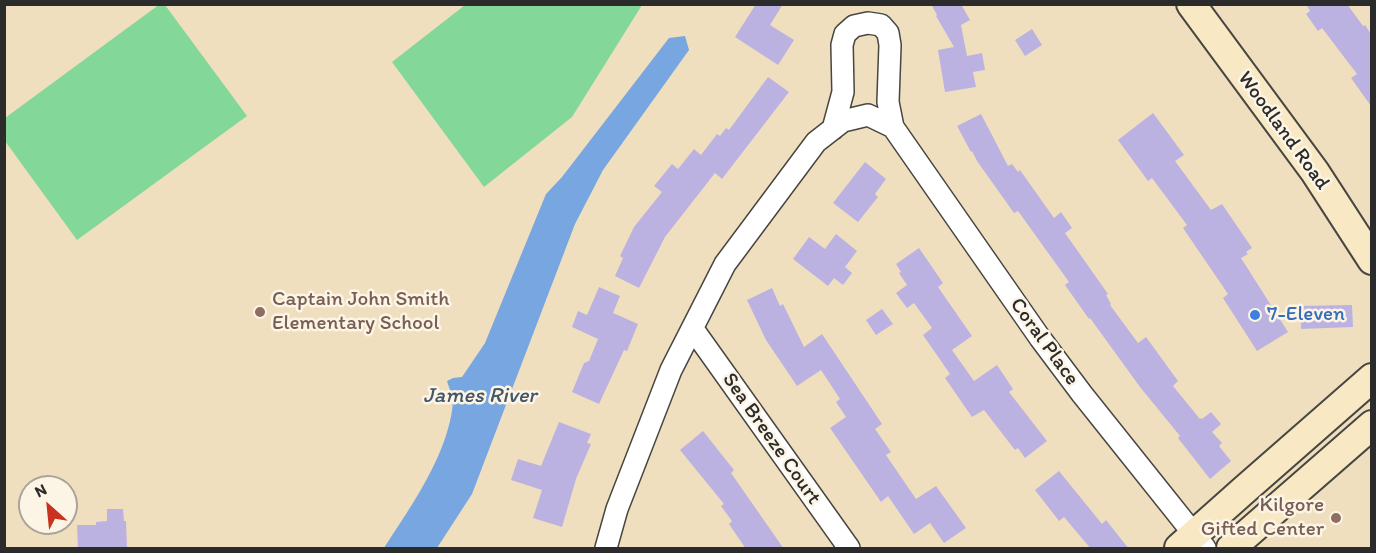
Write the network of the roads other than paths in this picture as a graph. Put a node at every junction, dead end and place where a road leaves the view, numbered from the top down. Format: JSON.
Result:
{"nodes":[{"id":1,"x":1191,"y":4,"type":"edge"},
{"id":2,"x":893,"y":127,"type":"junction"},
{"id":3,"x":833,"y":129,"type":"junction"},
{"id":4,"x":1371,"y":260,"type":"edge"},
{"id":5,"x":693,"y":329,"type":"junction"},
{"id":6,"x":1371,"y":378,"type":"edge"},
{"id":7,"x":1371,"y":425,"type":"edge"},
{"id":8,"x":1193,"y":544,"type":"edge"},
{"id":9,"x":606,"y":549,"type":"edge"},
{"id":10,"x":849,"y":549,"type":"edge"},
{"id":11,"x":1231,"y":549,"type":"edge"}],
"edges":[{"from":1,"to":4,"type":"street","name":"Woodland Road"},
{"from":2,"to":3,"type":"street"},
{"from":2,"to":3,"type":"street","name":"Coral Place"},
{"from":2,"to":8,"type":"street","name":"Coral Place"},
{"from":3,"to":5,"type":"street"},
{"from":5,"to":9,"type":"street"},
{"from":5,"to":10,"type":"street","name":"Sea Breeze Court"},
{"from":6,"to":8,"type":"street"},
{"from":7,"to":11,"type":"street"}]}
